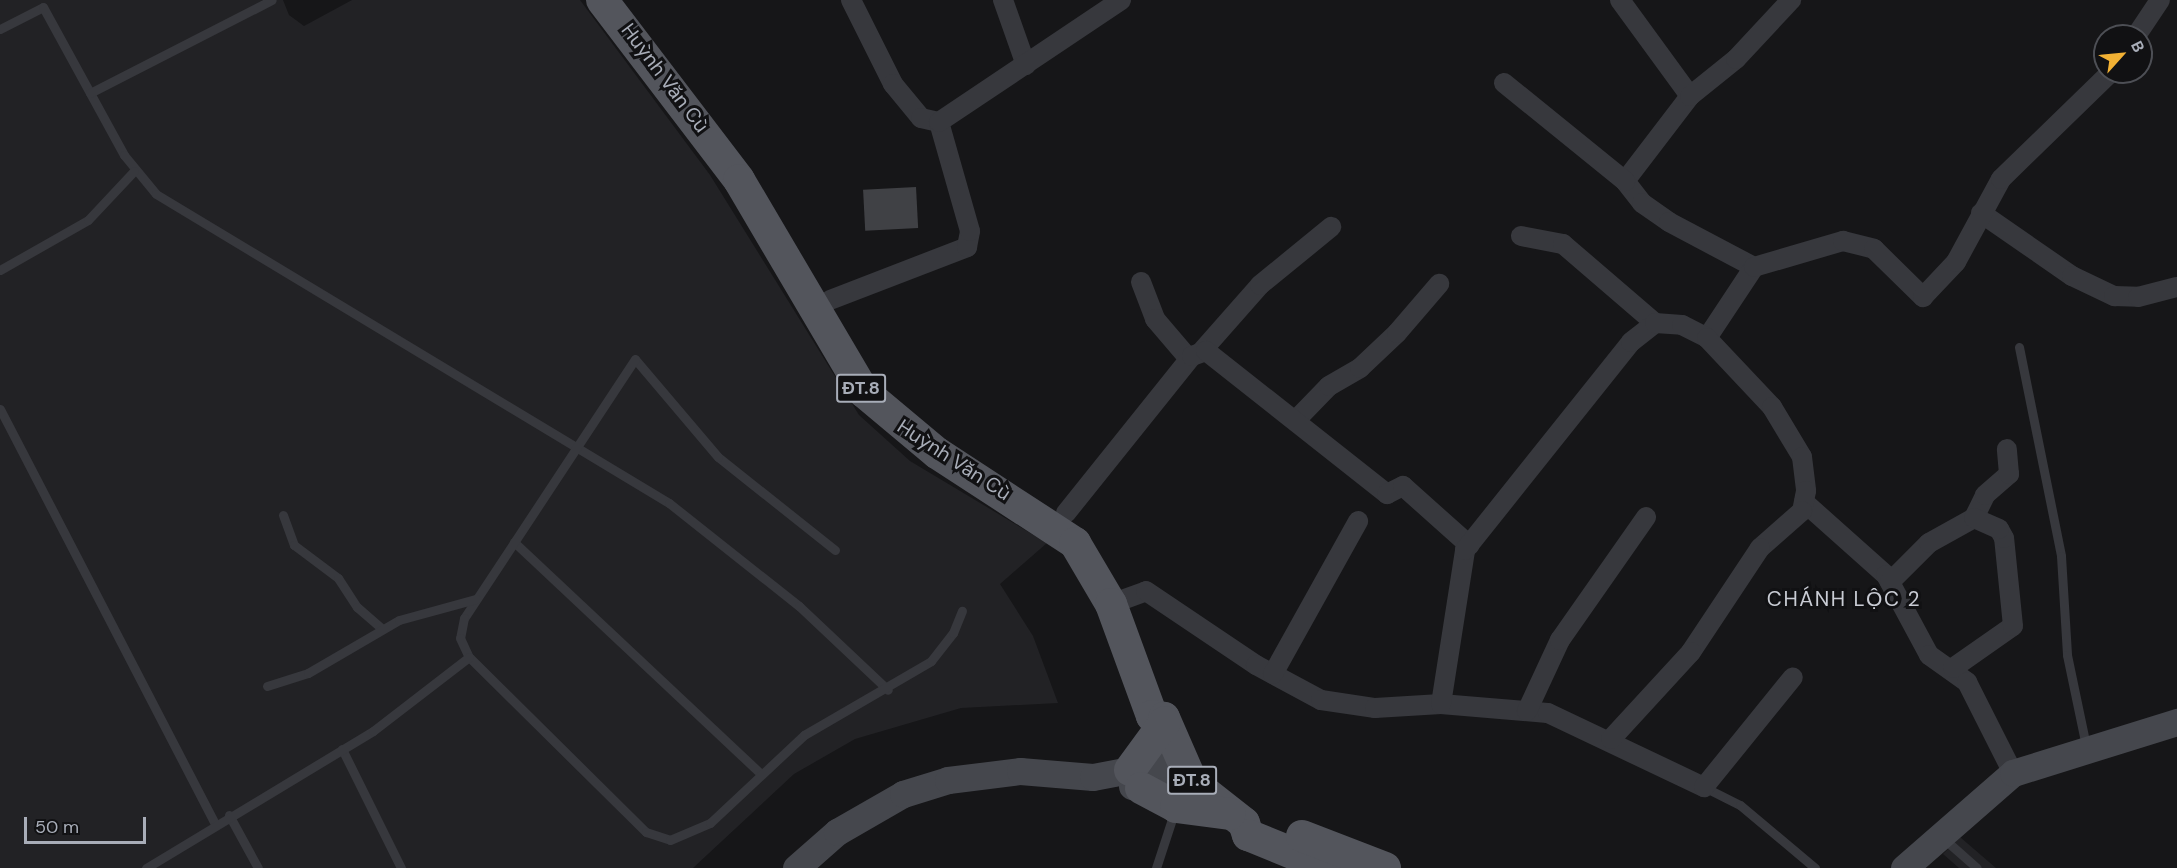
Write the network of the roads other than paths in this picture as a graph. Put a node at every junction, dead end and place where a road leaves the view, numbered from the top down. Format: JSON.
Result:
{"nodes":[{"id":1,"x":272,"y":0,"type":"edge"},
{"id":2,"x":602,"y":0,"type":"edge"},
{"id":3,"x":628,"y":0,"type":"edge"},
{"id":4,"x":851,"y":0,"type":"edge"},
{"id":5,"x":1003,"y":0,"type":"edge"},
{"id":6,"x":1121,"y":0,"type":"edge"},
{"id":7,"x":1620,"y":0,"type":"edge"},
{"id":8,"x":1791,"y":0,"type":"edge"},
{"id":9,"x":2160,"y":0,"type":"edge"},
{"id":10,"x":2144,"y":24,"type":"edge"},
{"id":11,"x":0,"y":29,"type":"edge"},
{"id":12,"x":1026,"y":64,"type":"junction"},
{"id":13,"x":1504,"y":83,"type":"dead end"},
{"id":14,"x":2099,"y":84,"type":"edge"},
{"id":15,"x":90,"y":93,"type":"junction"},
{"id":16,"x":1690,"y":96,"type":"junction"},
{"id":17,"x":939,"y":122,"type":"junction"},
{"id":18,"x":134,"y":171,"type":"junction"},
{"id":19,"x":1625,"y":181,"type":"junction"},
{"id":20,"x":1981,"y":213,"type":"junction"},
{"id":21,"x":1331,"y":227,"type":"dead end"},
{"id":22,"x":1521,"y":236,"type":"dead end"},
{"id":23,"x":1754,"y":267,"type":"junction"},
{"id":24,"x":0,"y":270,"type":"edge"},
{"id":25,"x":1141,"y":282,"type":"dead end"},
{"id":26,"x":1439,"y":284,"type":"dead end"},
{"id":27,"x":2177,"y":287,"type":"edge"},
{"id":28,"x":830,"y":300,"type":"junction"},
{"id":29,"x":1655,"y":323,"type":"junction"},
{"id":30,"x":1707,"y":339,"type":"junction"},
{"id":31,"x":2019,"y":347,"type":"dead end"},
{"id":32,"x":1195,"y":356,"type":"junction"},
{"id":33,"x":0,"y":410,"type":"edge"},
{"id":34,"x":1296,"y":420,"type":"junction"},
{"id":35,"x":577,"y":444,"type":"junction"},
{"id":36,"x":2007,"y":449,"type":"dead end"},
{"id":37,"x":1804,"y":502,"type":"junction"},
{"id":38,"x":1066,"y":513,"type":"junction"},
{"id":39,"x":284,"y":515,"type":"dead end"},
{"id":40,"x":1646,"y":517,"type":"dead end"},
{"id":41,"x":1974,"y":518,"type":"junction"},
{"id":42,"x":1358,"y":521,"type":"dead end"},
{"id":43,"x":514,"y":542,"type":"junction"},
{"id":44,"x":1469,"y":545,"type":"junction"},
{"id":45,"x":835,"y":550,"type":"dead end"},
{"id":46,"x":1890,"y":582,"type":"junction"},
{"id":47,"x":476,"y":599,"type":"junction"},
{"id":48,"x":1119,"y":601,"type":"junction"},
{"id":49,"x":962,"y":611,"type":"dead end"},
{"id":50,"x":382,"y":629,"type":"junction"},
{"id":51,"x":469,"y":657,"type":"junction"},
{"id":52,"x":1953,"y":668,"type":"junction"},
{"id":53,"x":1273,"y":674,"type":"junction"},
{"id":54,"x":1793,"y":677,"type":"dead end"},
{"id":55,"x":267,"y":686,"type":"dead end"},
{"id":56,"x":888,"y":690,"type":"junction"},
{"id":57,"x":1441,"y":704,"type":"junction"},
{"id":58,"x":1527,"y":711,"type":"junction"},
{"id":59,"x":1164,"y":720,"type":"junction"},
{"id":60,"x":2177,"y":722,"type":"edge"},
{"id":61,"x":1611,"y":739,"type":"junction"},
{"id":62,"x":342,"y":749,"type":"junction"},
{"id":63,"x":2087,"y":751,"type":"junction"},
{"id":64,"x":760,"y":773,"type":"junction"},
{"id":65,"x":2013,"y":773,"type":"junction"},
{"id":66,"x":1135,"y":779,"type":"junction"},
{"id":67,"x":1183,"y":783,"type":"junction"},
{"id":68,"x":1704,"y":787,"type":"junction"},
{"id":69,"x":229,"y":814,"type":"junction"},
{"id":70,"x":1237,"y":818,"type":"junction"},
{"id":71,"x":215,"y":824,"type":"junction"},
{"id":72,"x":1939,"y":835,"type":"junction"},
{"id":73,"x":146,"y":868,"type":"edge"},
{"id":74,"x":258,"y":868,"type":"edge"},
{"id":75,"x":401,"y":868,"type":"edge"},
{"id":76,"x":796,"y":868,"type":"edge"},
{"id":77,"x":1156,"y":868,"type":"edge"},
{"id":78,"x":1329,"y":868,"type":"edge"},
{"id":79,"x":1385,"y":868,"type":"edge"},
{"id":80,"x":1815,"y":868,"type":"edge"},
{"id":81,"x":1904,"y":868,"type":"edge"},
{"id":82,"x":1977,"y":868,"type":"edge"}],
"edges":[{"from":1,"to":15,"type":"lane"},
{"from":2,"to":48,"type":"main road","name":"Huỳnh Văn Cù","number":"ĐT.8"},
{"from":3,"to":28,"type":"main road"},
{"from":4,"to":17,"type":"street"},
{"from":5,"to":12,"type":"street"},
{"from":6,"to":12,"type":"street"},
{"from":7,"to":16,"type":"street"},
{"from":8,"to":16,"type":"street"},
{"from":9,"to":10,"type":"street"},
{"from":11,"to":15,"type":"lane"},
{"from":12,"to":17,"type":"street"},
{"from":13,"to":19,"type":"street"},
{"from":14,"to":20,"type":"street"},
{"from":15,"to":18,"type":"lane"},
{"from":16,"to":19,"type":"street"},
{"from":17,"to":28,"type":"street"},
{"from":18,"to":24,"type":"lane"},
{"from":18,"to":35,"type":"lane"},
{"from":19,"to":23,"type":"street"},
{"from":20,"to":23,"type":"street"},
{"from":20,"to":27,"type":"street"},
{"from":21,"to":32,"type":"street"},
{"from":22,"to":29,"type":"street"},
{"from":23,"to":30,"type":"street"},
{"from":25,"to":32,"type":"street"},
{"from":26,"to":34,"type":"street"},
{"from":28,"to":38,"type":"main road"},
{"from":29,"to":30,"type":"street"},
{"from":29,"to":44,"type":"street"},
{"from":30,"to":37,"type":"street"},
{"from":31,"to":63,"type":"lane"},
{"from":32,"to":34,"type":"street"},
{"from":32,"to":38,"type":"street"},
{"from":33,"to":71,"type":"lane"},
{"from":34,"to":44,"type":"street"},
{"from":35,"to":43,"type":"lane"},
{"from":35,"to":45,"type":"lane"},
{"from":35,"to":56,"type":"lane"},
{"from":36,"to":41,"type":"street"},
{"from":37,"to":46,"type":"street"},
{"from":37,"to":61,"type":"street"},
{"from":38,"to":48,"type":"main road"},
{"from":39,"to":50,"type":"lane"},
{"from":40,"to":58,"type":"street"},
{"from":41,"to":46,"type":"street"},
{"from":41,"to":52,"type":"street"},
{"from":42,"to":53,"type":"street"},
{"from":43,"to":47,"type":"lane"},
{"from":43,"to":64,"type":"lane"},
{"from":44,"to":57,"type":"street"},
{"from":46,"to":52,"type":"street"},
{"from":47,"to":50,"type":"lane"},
{"from":47,"to":51,"type":"lane"},
{"from":48,"to":53,"type":"street"},
{"from":48,"to":59,"type":"main road"},
{"from":49,"to":56,"type":"lane"},
{"from":50,"to":55,"type":"lane"},
{"from":51,"to":62,"type":"lane"},
{"from":51,"to":64,"type":"lane"},
{"from":52,"to":65,"type":"street"},
{"from":53,"to":57,"type":"street"},
{"from":54,"to":68,"type":"street"},
{"from":56,"to":64,"type":"lane"},
{"from":57,"to":58,"type":"street"},
{"from":58,"to":61,"type":"street"},
{"from":59,"to":66,"type":"main road"},
{"from":59,"to":67,"type":"main road","number":"ĐT.8"},
{"from":60,"to":63,"type":"street"},
{"from":61,"to":68,"type":"street"},
{"from":62,"to":69,"type":"lane"},
{"from":62,"to":75,"type":"lane"},
{"from":63,"to":65,"type":"street"},
{"from":65,"to":72,"type":"street"},
{"from":66,"to":67,"type":"main road"},
{"from":66,"to":67,"type":"street"},
{"from":66,"to":76,"type":"street"},
{"from":67,"to":70,"type":"main road"},
{"from":67,"to":77,"type":"lane"},
{"from":68,"to":80,"type":"lane"},
{"from":69,"to":71,"type":"lane"},
{"from":69,"to":74,"type":"lane"},
{"from":70,"to":78,"type":"main road"},
{"from":70,"to":79,"type":"main road"},
{"from":71,"to":73,"type":"lane"},
{"from":72,"to":81,"type":"street"},
{"from":72,"to":82,"type":"lane"}]}
